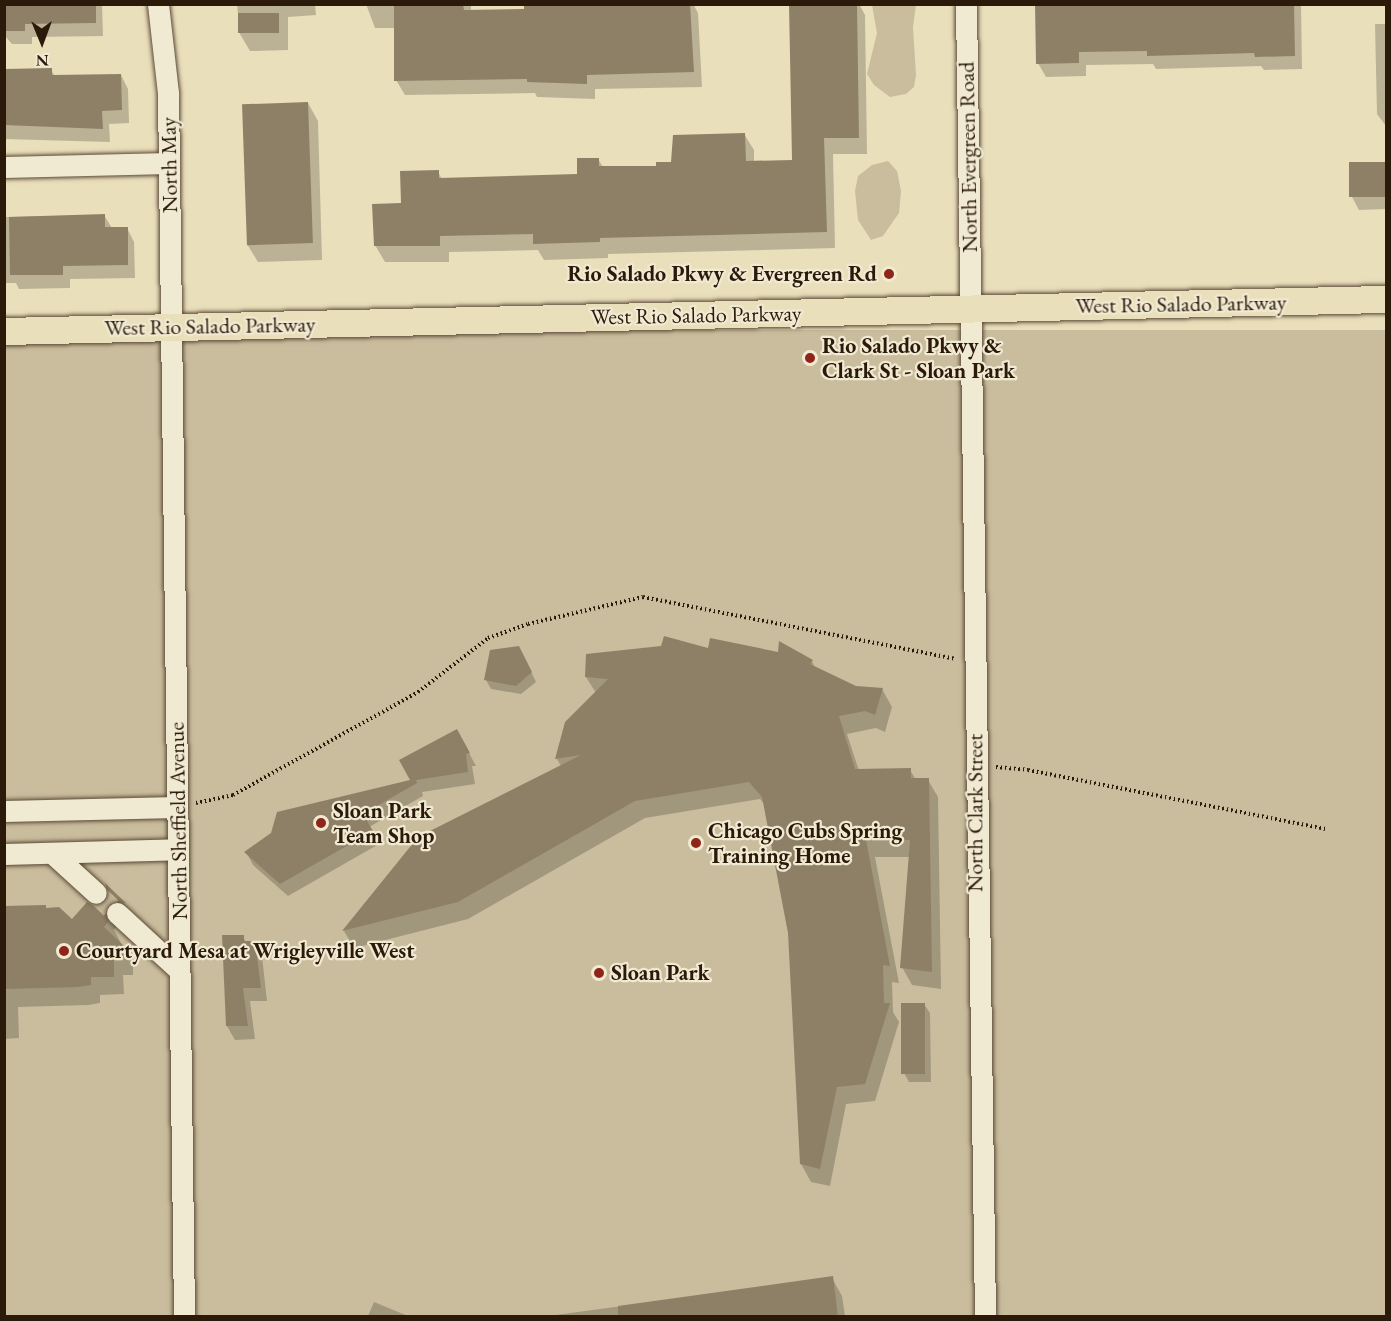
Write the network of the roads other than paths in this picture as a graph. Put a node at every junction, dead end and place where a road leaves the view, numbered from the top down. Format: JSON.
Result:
{"nodes":[{"id":1,"x":158,"y":4,"type":"edge"},
{"id":2,"x":966,"y":4,"type":"edge"},
{"id":3,"x":169,"y":163,"type":"junction"},
{"id":4,"x":4,"y":166,"type":"edge"},
{"id":5,"x":1386,"y":299,"type":"edge"},
{"id":6,"x":969,"y":310,"type":"junction"},
{"id":7,"x":172,"y":326,"type":"junction"},
{"id":8,"x":4,"y":331,"type":"edge"},
{"id":9,"x":177,"y":807,"type":"junction"},
{"id":10,"x":4,"y":811,"type":"edge"},
{"id":11,"x":178,"y":849,"type":"junction"},
{"id":12,"x":52,"y":853,"type":"junction"},
{"id":13,"x":4,"y":854,"type":"edge"},
{"id":14,"x":96,"y":893,"type":"tunnel mouth"},
{"id":15,"x":117,"y":913,"type":"tunnel mouth"},
{"id":16,"x":179,"y":970,"type":"junction"},
{"id":17,"x":184,"y":1317,"type":"edge"},
{"id":18,"x":984,"y":1317,"type":"edge"}],
"edges":[{"from":1,"to":3,"type":"street","name":"North May"},
{"from":2,"to":6,"type":"street","name":"North Evergreen Road"},
{"from":3,"to":4,"type":"street"},
{"from":3,"to":7,"type":"street","name":"North May"},
{"from":5,"to":6,"type":"main road","name":"West Rio Salado Parkway"},
{"from":6,"to":7,"type":"main road","name":"West Rio Salado Parkway"},
{"from":6,"to":18,"type":"street","name":"North Clark Street"},
{"from":7,"to":8,"type":"main road","name":"West Rio Salado Parkway"},
{"from":7,"to":9,"type":"street","name":"North Sheffield Avenue"},
{"from":9,"to":10,"type":"street"},
{"from":9,"to":11,"type":"street","name":"North Sheffield Avenue"},
{"from":11,"to":12,"type":"street"},
{"from":11,"to":16,"type":"street","name":"North Sheffield Avenue"},
{"from":12,"to":13,"type":"street"},
{"from":12,"to":14,"type":"street"},
{"from":15,"to":16,"type":"street"},
{"from":16,"to":17,"type":"street","name":"North Sheffield Avenue"}]}
